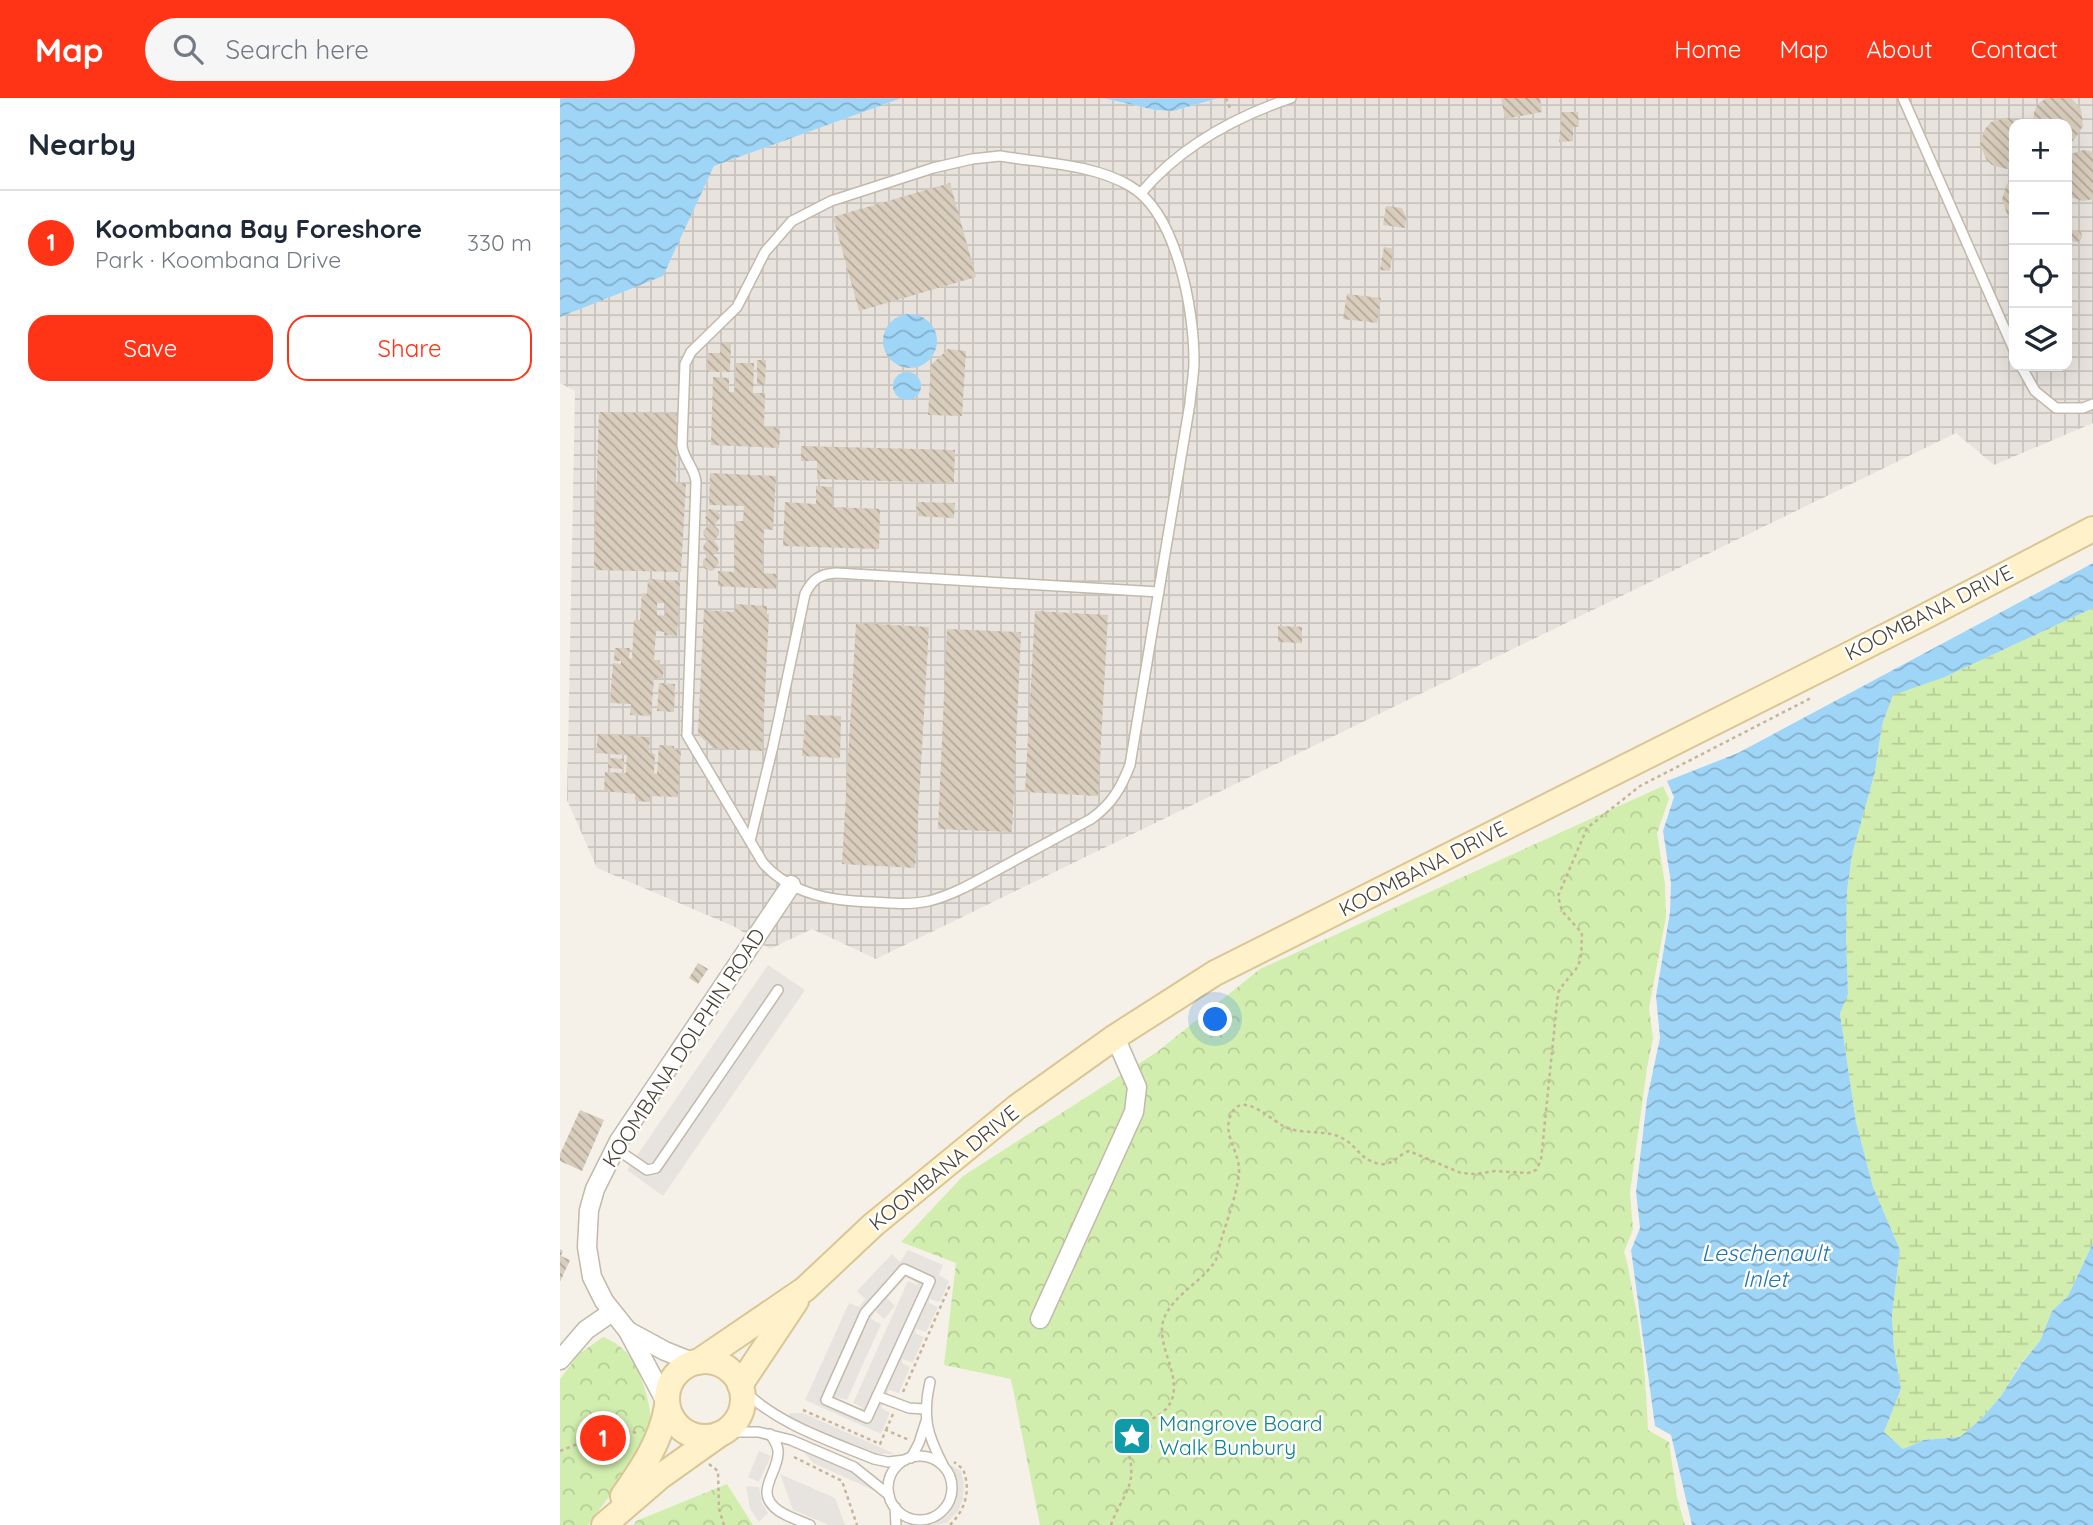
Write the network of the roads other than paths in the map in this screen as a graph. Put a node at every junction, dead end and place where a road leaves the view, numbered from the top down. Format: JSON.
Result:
{"nodes":[{"id":1,"x":1292,"y":98,"type":"edge"},
{"id":2,"x":1903,"y":98,"type":"edge"},
{"id":3,"x":1141,"y":193,"type":"junction"},
{"id":4,"x":2009,"y":339,"type":"edge"},
{"id":5,"x":2024,"y":371,"type":"edge"},
{"id":6,"x":2093,"y":404,"type":"edge"},
{"id":7,"x":2093,"y":529,"type":"edge"},
{"id":8,"x":1159,"y":592,"type":"junction"},
{"id":9,"x":750,"y":841,"type":"junction"},
{"id":10,"x":791,"y":885,"type":"junction"},
{"id":11,"x":778,"y":990,"type":"dead end"},
{"id":12,"x":1115,"y":1037,"type":"junction"},
{"id":13,"x":615,"y":1148,"type":"junction"},
{"id":14,"x":805,"y":1289,"type":"junction"},
{"id":15,"x":612,"y":1312,"type":"junction"},
{"id":16,"x":1040,"y":1319,"type":"dead end"},
{"id":17,"x":628,"y":1331,"type":"junction"},
{"id":18,"x":560,"y":1360,"type":"edge"},
{"id":19,"x":697,"y":1362,"type":"junction"},
{"id":20,"x":930,"y":1382,"type":"dead end"},
{"id":21,"x":740,"y":1387,"type":"junction"},
{"id":22,"x":877,"y":1395,"type":"junction"},
{"id":23,"x":667,"y":1405,"type":"junction"},
{"id":24,"x":924,"y":1409,"type":"junction"},
{"id":25,"x":926,"y":1421,"type":"junction"},
{"id":26,"x":722,"y":1433,"type":"junction"},
{"id":27,"x":770,"y":1434,"type":"junction"},
{"id":28,"x":908,"y":1459,"type":"junction"},
{"id":29,"x":948,"y":1463,"type":"junction"},
{"id":30,"x":889,"y":1495,"type":"junction"},
{"id":31,"x":895,"y":1507,"type":"junction"},
{"id":32,"x":930,"y":1518,"type":"junction"},
{"id":33,"x":603,"y":1525,"type":"edge"},
{"id":34,"x":810,"y":1525,"type":"edge"},
{"id":35,"x":896,"y":1525,"type":"edge"},
{"id":36,"x":918,"y":1525,"type":"edge"}],
"edges":[{"from":1,"to":3,"type":"lane"},
{"from":2,"to":4,"type":"lane"},
{"from":3,"to":8,"type":"lane"},
{"from":3,"to":9,"type":"lane"},
{"from":5,"to":6,"type":"lane"},
{"from":7,"to":12,"type":"main road","name":"KOOMBANA DRIVE"},
{"from":8,"to":9,"type":"lane"},
{"from":8,"to":10,"type":"lane"},
{"from":9,"to":10,"type":"lane"},
{"from":10,"to":13,"type":"street","name":"KOOMBANA DOLPHIN ROAD"},
{"from":11,"to":13,"type":"lane"},
{"from":12,"to":14,"type":"main road","name":"KOOMBANA DRIVE"},
{"from":12,"to":16,"type":"street"},
{"from":13,"to":15,"type":"street","name":"KOOMBANA DOLPHIN ROAD"},
{"from":14,"to":19,"type":"main road","name":"KOOMBANA DRIVE"},
{"from":14,"to":21,"type":"main road","name":"KOOMBANA DRIVE"},
{"from":15,"to":17,"type":"street","name":"KOOMBANA DOLPHIN ROAD"},
{"from":15,"to":18,"type":"street"},
{"from":17,"to":19,"type":"street","name":"KOOMBANA DOLPHIN ROAD"},
{"from":17,"to":23,"type":"street","name":"KOOMBANA DOLPHIN ROAD"},
{"from":19,"to":21,"type":"main road"},
{"from":19,"to":23,"type":"main road"},
{"from":20,"to":24,"type":"lane"},
{"from":21,"to":26,"type":"main road"},
{"from":21,"to":28,"type":"lane"},
{"from":22,"to":22,"type":"lane"},
{"from":22,"to":24,"type":"lane"},
{"from":23,"to":26,"type":"main road"},
{"from":23,"to":33,"type":"main road"},
{"from":24,"to":25,"type":"lane"},
{"from":25,"to":28,"type":"lane"},
{"from":25,"to":29,"type":"lane"},
{"from":26,"to":27,"type":"lane"},
{"from":26,"to":33,"type":"main road"},
{"from":27,"to":30,"type":"lane"},
{"from":27,"to":34,"type":"lane"},
{"from":28,"to":29,"type":"lane"},
{"from":28,"to":30,"type":"lane"},
{"from":29,"to":32,"type":"lane"},
{"from":30,"to":31,"type":"lane"},
{"from":31,"to":32,"type":"lane"},
{"from":31,"to":35,"type":"lane"},
{"from":32,"to":36,"type":"lane"}]}
